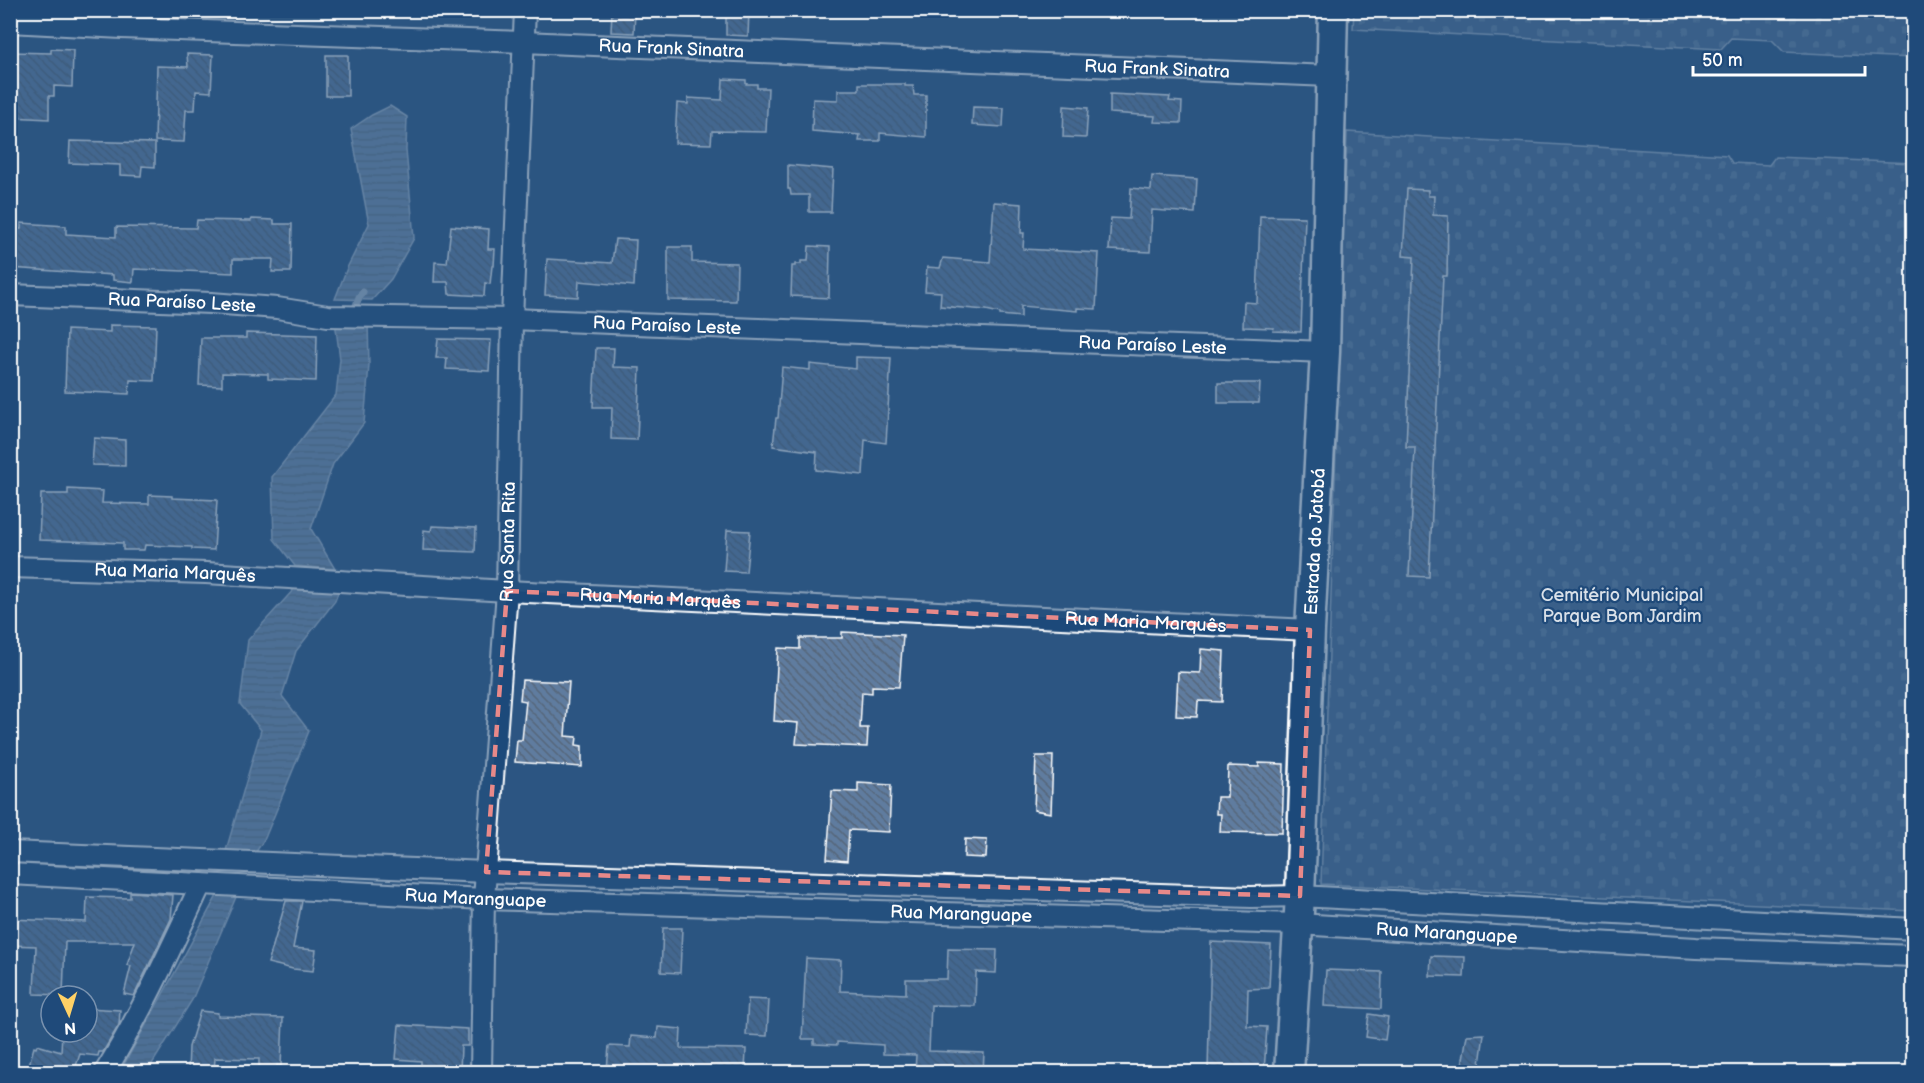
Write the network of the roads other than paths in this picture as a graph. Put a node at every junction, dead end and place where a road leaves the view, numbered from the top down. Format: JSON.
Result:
{"nodes":[{"id":1,"x":525,"y":10,"type":"edge"},
{"id":2,"x":1333,"y":10,"type":"edge"},
{"id":3,"x":10,"y":22,"type":"edge"},
{"id":4,"x":523,"y":42,"type":"junction"},
{"id":5,"x":1330,"y":76,"type":"junction"},
{"id":6,"x":10,"y":295,"type":"edge"},
{"id":7,"x":512,"y":319,"type":"junction"},
{"id":8,"x":1325,"y":352,"type":"junction"},
{"id":9,"x":10,"y":567,"type":"edge"},
{"id":10,"x":507,"y":591,"type":"junction"},
{"id":11,"x":1310,"y":630,"type":"junction"},
{"id":12,"x":10,"y":852,"type":"edge"},
{"id":13,"x":486,"y":872,"type":"junction"},
{"id":14,"x":10,"y":874,"type":"edge"},
{"id":15,"x":201,"y":884,"type":"junction"},
{"id":16,"x":1300,"y":896,"type":"junction"},
{"id":17,"x":484,"y":899,"type":"junction"},
{"id":18,"x":1298,"y":924,"type":"junction"},
{"id":19,"x":1914,"y":929,"type":"edge"},
{"id":20,"x":1914,"y":956,"type":"edge"},
{"id":21,"x":105,"y":1072,"type":"edge"},
{"id":22,"x":481,"y":1072,"type":"edge"},
{"id":23,"x":1289,"y":1072,"type":"edge"}],
"edges":[{"from":1,"to":4,"type":"street","name":"Rua Santa Rita"},
{"from":2,"to":5,"type":"street","name":"Estrada do Jatobá"},
{"from":3,"to":4,"type":"street","name":"Rua Frank Sinatra"},
{"from":4,"to":5,"type":"street","name":"Rua Frank Sinatra"},
{"from":4,"to":7,"type":"street","name":"Rua Santa Rita"},
{"from":5,"to":8,"type":"street","name":"Estrada do Jatobá"},
{"from":6,"to":7,"type":"street","name":"Rua Paraíso Leste"},
{"from":7,"to":8,"type":"street","name":"Rua Paraíso Leste"},
{"from":7,"to":10,"type":"street","name":"Rua Santa Rita"},
{"from":8,"to":11,"type":"street","name":"Estrada do Jatobá"},
{"from":9,"to":10,"type":"street","name":"Rua Maria Marquês"},
{"from":10,"to":11,"type":"street","name":"Rua Maria Marquês"},
{"from":10,"to":13,"type":"street","name":"Rua Santa Rita"},
{"from":11,"to":16,"type":"street","name":"Estrada do Jatobá"},
{"from":12,"to":13,"type":"street","name":"Rua Maranguape"},
{"from":13,"to":16,"type":"street","name":"Rua Maranguape"},
{"from":13,"to":17,"type":"street","name":"Rua Santa Rita"},
{"from":14,"to":15,"type":"street","name":"Rua Maranguape"},
{"from":15,"to":17,"type":"street","name":"Rua Maranguape"},
{"from":15,"to":21,"type":"street"},
{"from":16,"to":18,"type":"street","name":"Estrada do Jatobá"},
{"from":16,"to":19,"type":"street","name":"Rua Maranguape"},
{"from":17,"to":18,"type":"street","name":"Rua Maranguape"},
{"from":17,"to":22,"type":"street","name":"Rua Santa Rita"},
{"from":18,"to":20,"type":"street","name":"Rua Maranguape"},
{"from":18,"to":23,"type":"street","name":"Estrada do Jatobá"}]}
